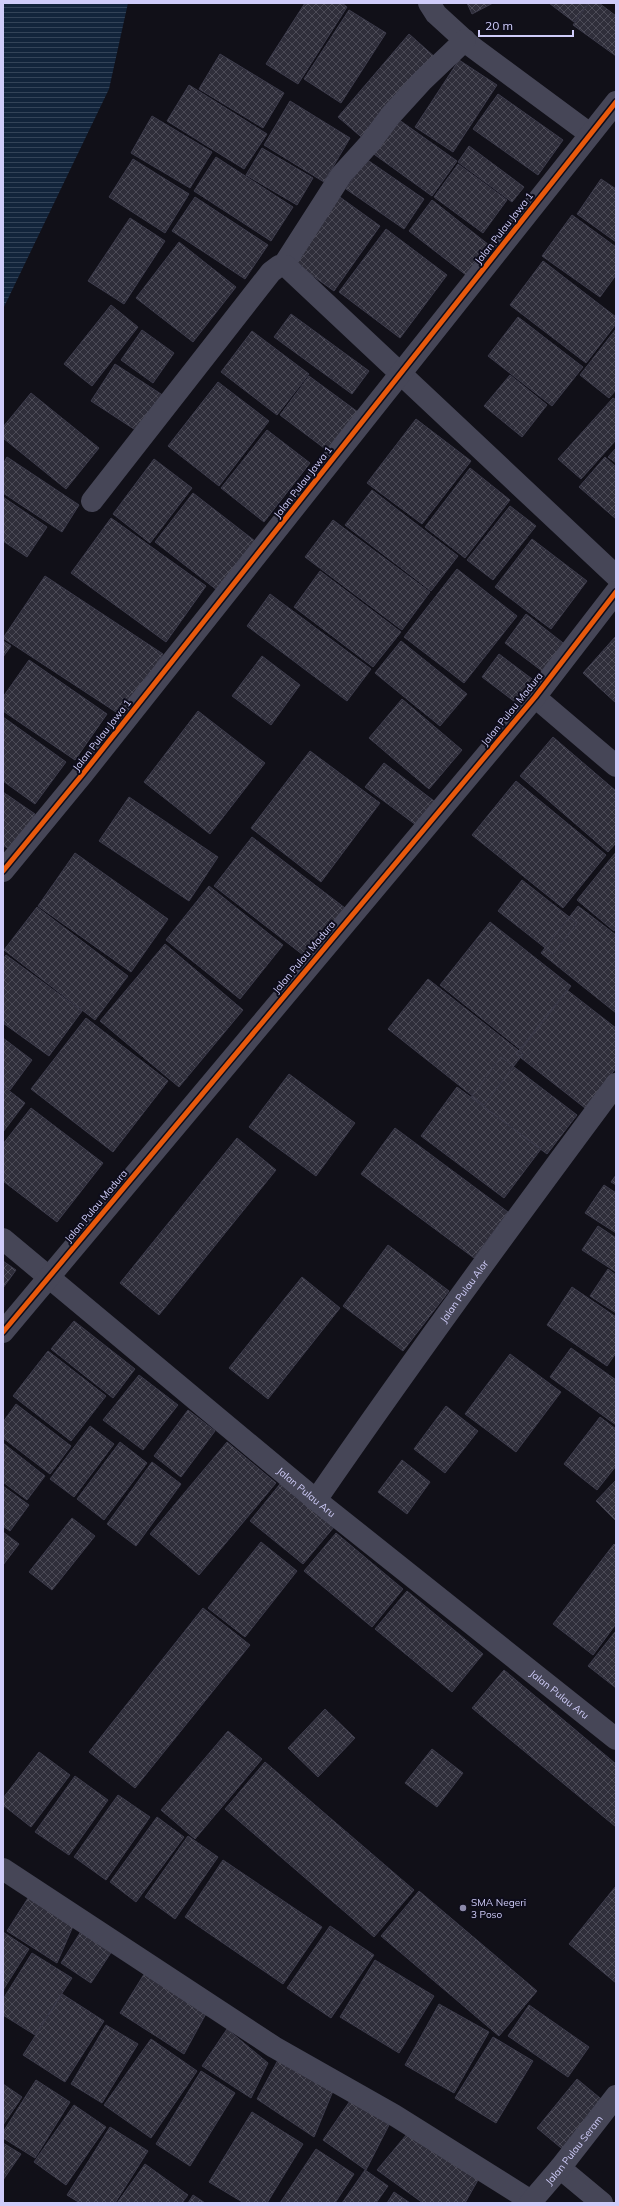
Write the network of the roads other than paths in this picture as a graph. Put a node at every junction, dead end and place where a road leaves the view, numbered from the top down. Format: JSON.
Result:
{"nodes":[{"id":1,"x":430,"y":3,"type":"edge"},
{"id":2,"x":465,"y":40,"type":"junction"},
{"id":3,"x":616,"y":102,"type":"edge"},
{"id":4,"x":590,"y":134,"type":"junction"},
{"id":5,"x":283,"y":266,"type":"junction"},
{"id":6,"x":401,"y":372,"type":"junction"},
{"id":7,"x":92,"y":501,"type":"dead end"},
{"id":8,"x":616,"y":576,"type":"edge"},
{"id":9,"x":616,"y":592,"type":"edge"},
{"id":10,"x":535,"y":697,"type":"junction"},
{"id":11,"x":616,"y":766,"type":"edge"},
{"id":12,"x":3,"y":871,"type":"edge"},
{"id":13,"x":616,"y":1084,"type":"edge"},
{"id":14,"x":3,"y":1239,"type":"edge"},
{"id":15,"x":49,"y":1276,"type":"junction"},
{"id":16,"x":3,"y":1332,"type":"edge"},
{"id":17,"x":316,"y":1500,"type":"junction"},
{"id":18,"x":616,"y":1739,"type":"edge"},
{"id":19,"x":3,"y":1869,"type":"edge"},
{"id":20,"x":616,"y":2096,"type":"edge"},
{"id":21,"x":560,"y":2168,"type":"junction"},
{"id":22,"x":531,"y":2202,"type":"edge"},
{"id":23,"x":602,"y":2203,"type":"edge"}],
"edges":[{"from":1,"to":2,"type":"street"},
{"from":2,"to":4,"type":"street"},
{"from":2,"to":5,"type":"street"},
{"from":3,"to":4,"type":"street","name":"Jalan Pulau Jawa 1"},
{"from":4,"to":6,"type":"street","name":"Jalan Pulau Jawa 1"},
{"from":5,"to":6,"type":"street"},
{"from":5,"to":7,"type":"street"},
{"from":6,"to":8,"type":"street"},
{"from":6,"to":12,"type":"street","name":"Jalan Pulau Jawa 1"},
{"from":9,"to":10,"type":"street","name":"Jalan Pulau Madura"},
{"from":10,"to":11,"type":"street"},
{"from":10,"to":15,"type":"street","name":"Jalan Pulau Madura"},
{"from":13,"to":17,"type":"street","name":"Jalan Pulau Alor"},
{"from":14,"to":15,"type":"street","name":"Jalan Pulau Aru"},
{"from":15,"to":16,"type":"street","name":"Jalan Pulau Madura"},
{"from":15,"to":17,"type":"street","name":"Jalan Pulau Aru"},
{"from":17,"to":18,"type":"street","name":"Jalan Pulau Aru"},
{"from":19,"to":22,"type":"street"},
{"from":20,"to":21,"type":"street","name":"Jalan Pulau Seram"},
{"from":21,"to":22,"type":"street","name":"Jalan Pulau Seram"},
{"from":21,"to":23,"type":"street"}]}
